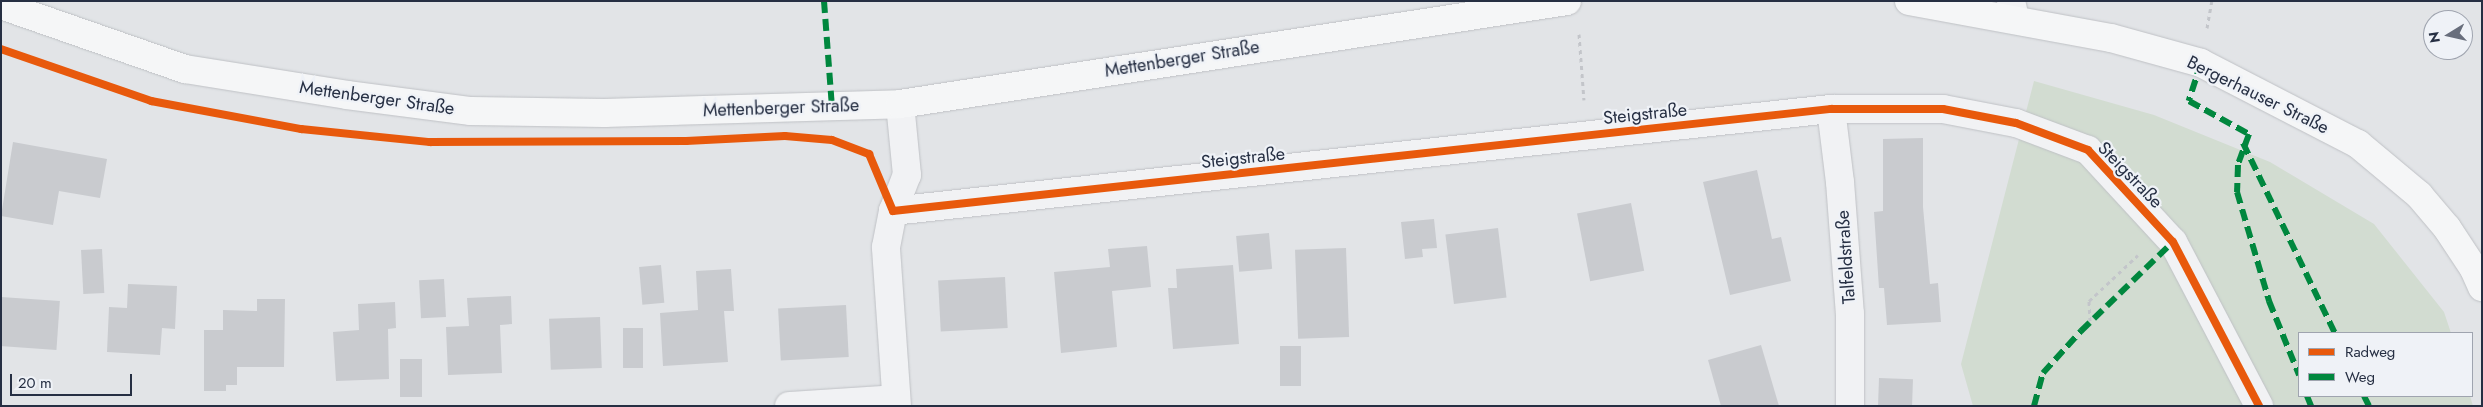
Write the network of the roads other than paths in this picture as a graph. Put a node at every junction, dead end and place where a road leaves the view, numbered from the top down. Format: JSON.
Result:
{"nodes":[{"id":1,"x":1566,"y":1,"type":"edge"},
{"id":2,"x":1909,"y":1,"type":"edge"},
{"id":3,"x":1,"y":5,"type":"edge"},
{"id":4,"x":2013,"y":10,"type":"edge"},
{"id":5,"x":900,"y":104,"type":"junction"},
{"id":6,"x":1831,"y":109,"type":"junction"},
{"id":7,"x":893,"y":211,"type":"junction"},
{"id":8,"x":2482,"y":286,"type":"edge"},
{"id":9,"x":897,"y":402,"type":"edge"},
{"id":10,"x":789,"y":406,"type":"edge"},
{"id":11,"x":1850,"y":406,"type":"edge"},
{"id":12,"x":2259,"y":406,"type":"edge"}],
"edges":[{"from":1,"to":5,"type":"main road","name":"Mettenberger Straße"},
{"from":2,"to":4,"type":"main road","name":"Bergerhauser Straße"},
{"from":3,"to":5,"type":"main road","name":"Mettenberger Straße"},
{"from":4,"to":8,"type":"main road","name":"Bergerhauser Straße"},
{"from":5,"to":7,"type":"street"},
{"from":6,"to":7,"type":"street","name":"Steigstraße"},
{"from":6,"to":11,"type":"street","name":"Talfeldstraße"},
{"from":6,"to":12,"type":"street","name":"Steigstraße"},
{"from":7,"to":9,"type":"street"},
{"from":9,"to":10,"type":"street"}]}
